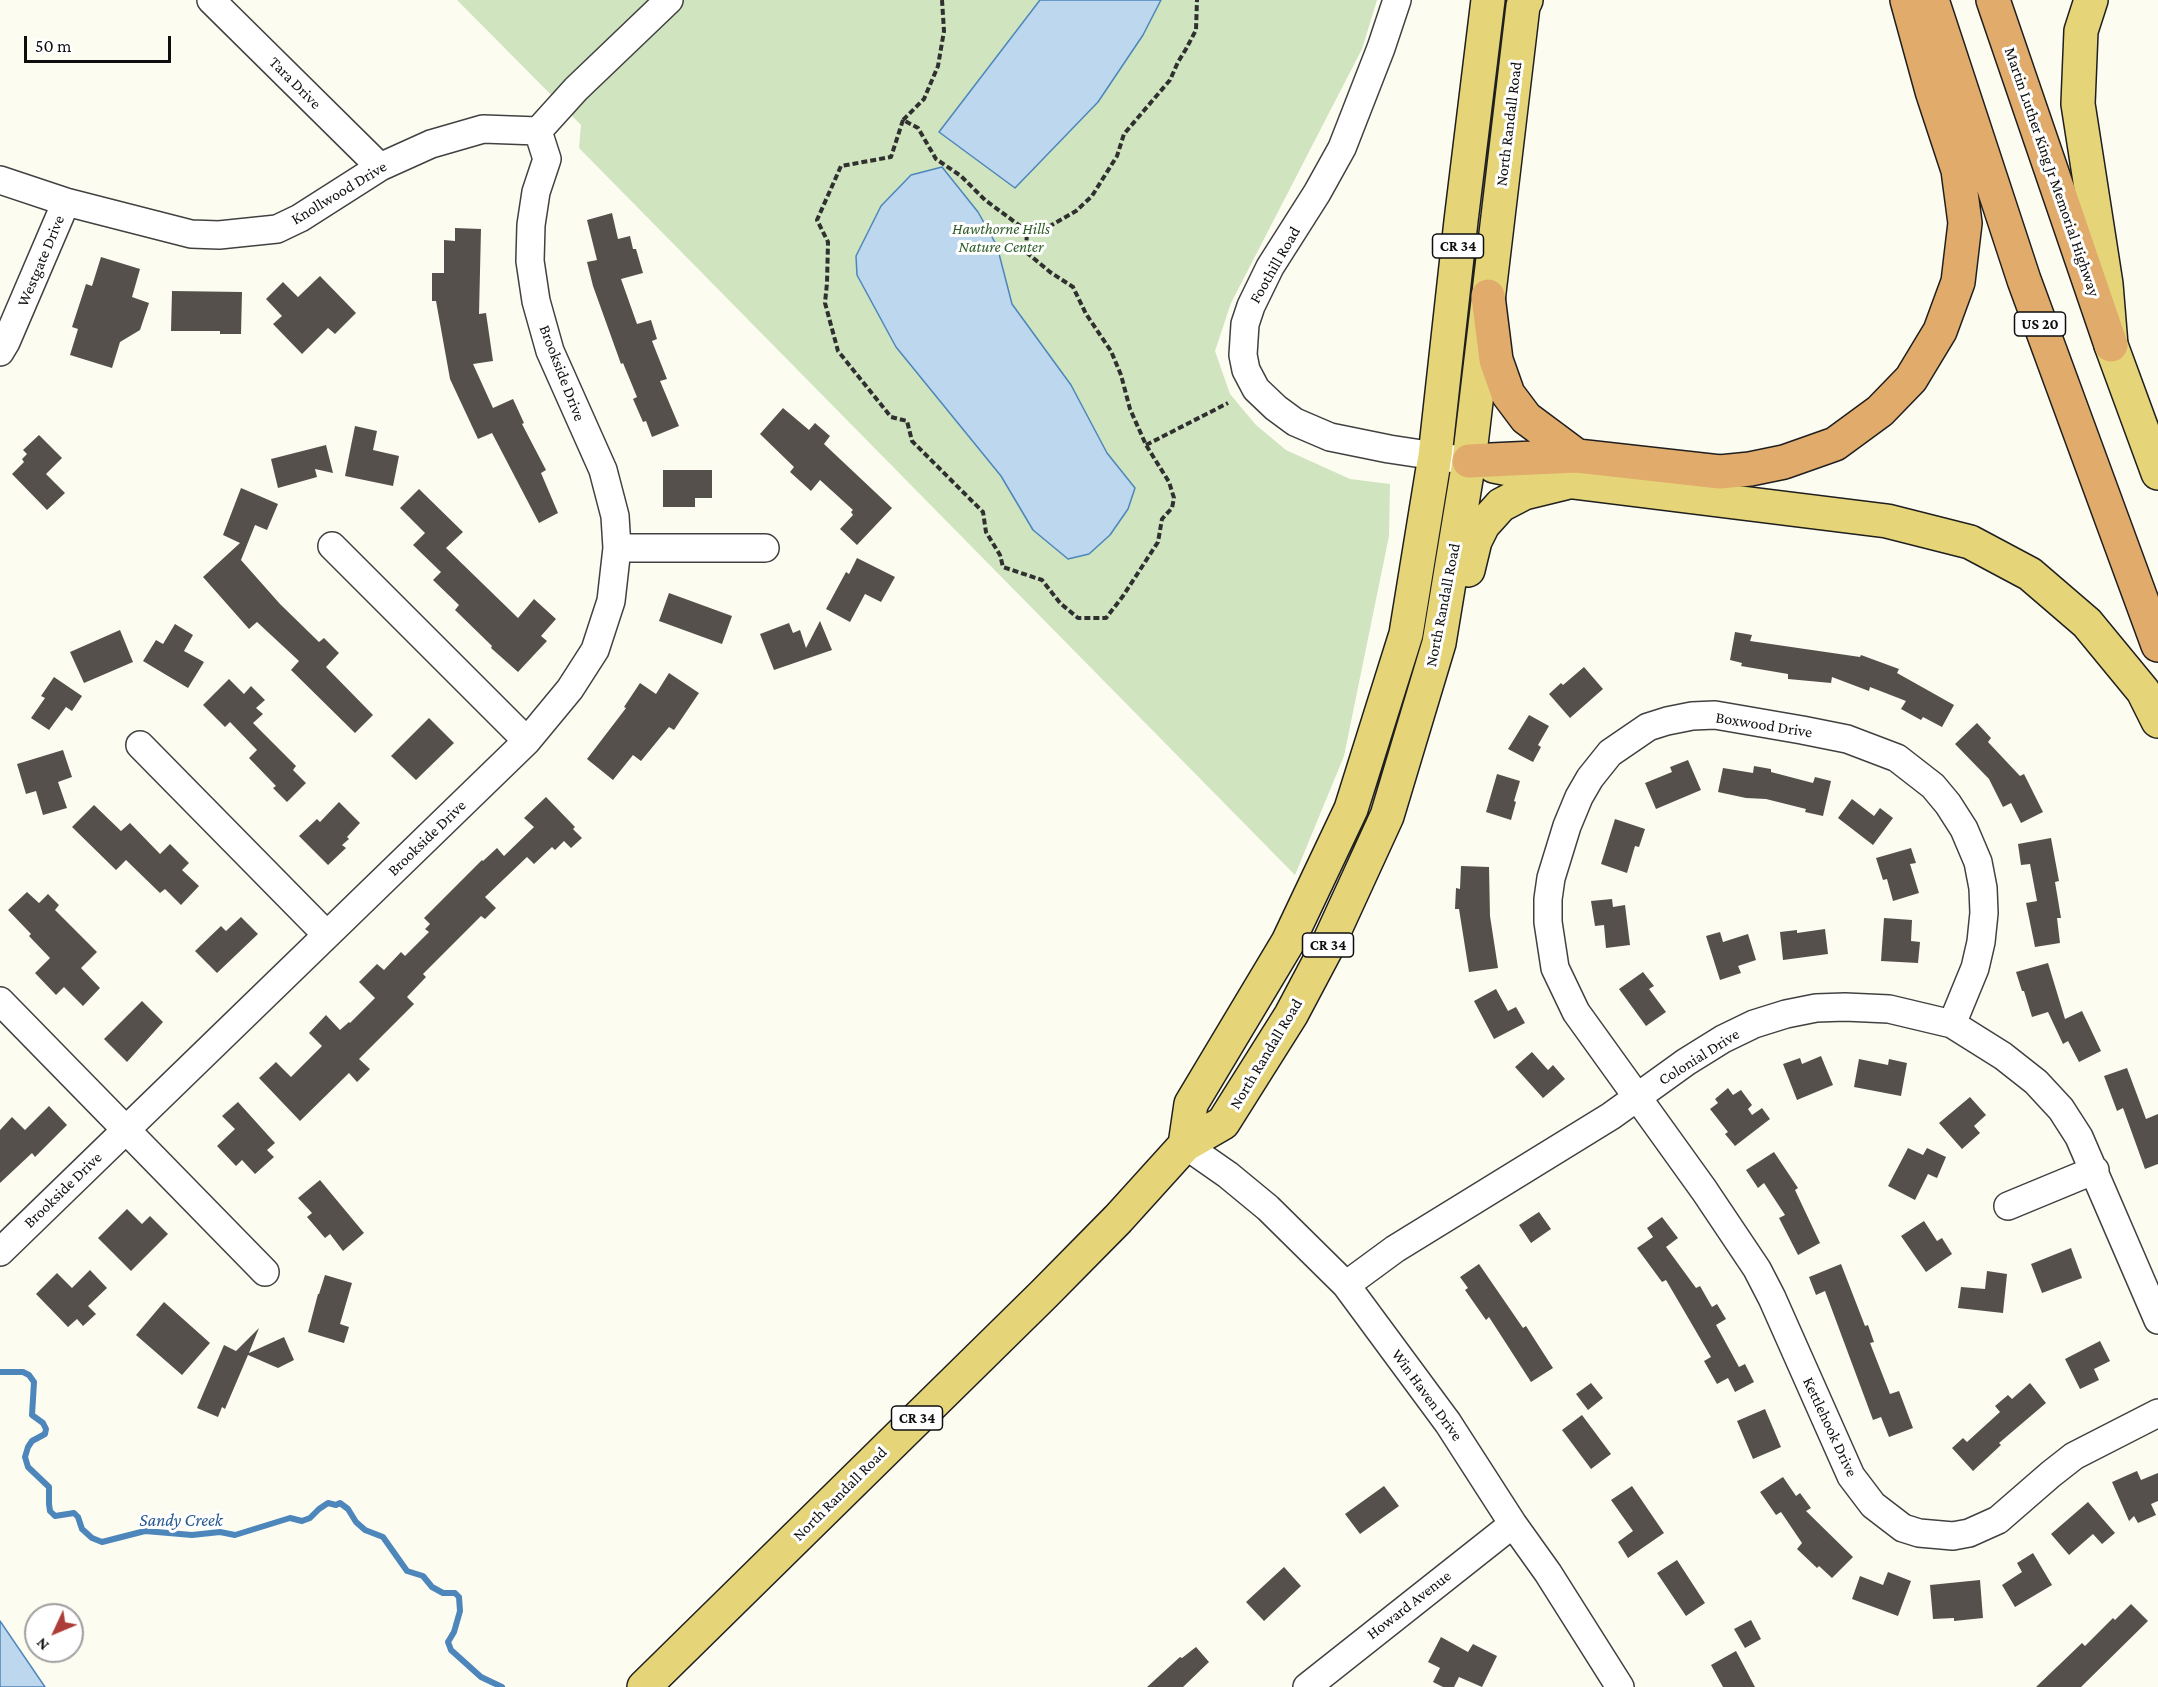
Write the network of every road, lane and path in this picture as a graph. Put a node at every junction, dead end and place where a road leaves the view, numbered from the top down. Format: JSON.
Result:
{"nodes":[{"id":1,"x":211,"y":0,"type":"edge"},
{"id":2,"x":669,"y":0,"type":"edge"},
{"id":3,"x":942,"y":0,"type":"edge"},
{"id":4,"x":1197,"y":0,"type":"edge"},
{"id":5,"x":1397,"y":0,"type":"edge"},
{"id":6,"x":1488,"y":0,"type":"edge"},
{"id":7,"x":1526,"y":0,"type":"edge"},
{"id":8,"x":1907,"y":0,"type":"edge"},
{"id":9,"x":1932,"y":0,"type":"edge"},
{"id":10,"x":1993,"y":0,"type":"edge"},
{"id":11,"x":2091,"y":0,"type":"edge"},
{"id":12,"x":903,"y":120,"type":"junction"},
{"id":13,"x":538,"y":131,"type":"junction"},
{"id":14,"x":380,"y":167,"type":"junction"},
{"id":15,"x":0,"y":180,"type":"edge"},
{"id":16,"x":66,"y":202,"type":"junction"},
{"id":17,"x":1027,"y":231,"type":"junction"},
{"id":18,"x":1488,"y":296,"type":"junction"},
{"id":19,"x":2111,"y":345,"type":"junction"},
{"id":20,"x":0,"y":352,"type":"edge"},
{"id":21,"x":1228,"y":403,"type":"dead end"},
{"id":22,"x":1146,"y":444,"type":"junction"},
{"id":23,"x":1435,"y":456,"type":"junction"},
{"id":24,"x":1469,"y":461,"type":"junction"},
{"id":25,"x":1575,"y":469,"type":"junction"},
{"id":26,"x":2158,"y":473,"type":"edge"},
{"id":27,"x":332,"y":546,"type":"dead end"},
{"id":28,"x":617,"y":548,"type":"junction"},
{"id":29,"x":765,"y":548,"type":"dead end"},
{"id":30,"x":2158,"y":645,"type":"edge"},
{"id":31,"x":1418,"y":711,"type":"junction"},
{"id":32,"x":2158,"y":721,"type":"edge"},
{"id":33,"x":527,"y":741,"type":"junction"},
{"id":34,"x":141,"y":745,"type":"dead end"},
{"id":35,"x":326,"y":934,"type":"junction"},
{"id":36,"x":0,"y":1001,"type":"edge"},
{"id":37,"x":1952,"y":1024,"type":"junction"},
{"id":38,"x":1637,"y":1097,"type":"junction"},
{"id":39,"x":127,"y":1128,"type":"junction"},
{"id":40,"x":1185,"y":1145,"type":"junction"},
{"id":41,"x":2095,"y":1170,"type":"junction"},
{"id":42,"x":2008,"y":1206,"type":"dead end"},
{"id":43,"x":0,"y":1251,"type":"edge"},
{"id":44,"x":265,"y":1272,"type":"dead end"},
{"id":45,"x":1346,"y":1285,"type":"junction"},
{"id":46,"x":2158,"y":1320,"type":"edge"},
{"id":47,"x":2158,"y":1413,"type":"edge"},
{"id":48,"x":1513,"y":1524,"type":"junction"},
{"id":49,"x":644,"y":1687,"type":"edge"},
{"id":50,"x":1306,"y":1687,"type":"edge"},
{"id":51,"x":1620,"y":1687,"type":"edge"}],
"edges":[{"from":1,"to":14,"type":"street","name":"Tara Drive"},
{"from":2,"to":13,"type":"street"},
{"from":3,"to":12,"type":"path"},
{"from":4,"to":17,"type":"path"},
{"from":5,"to":23,"type":"street","name":"Foothill Road"},
{"from":6,"to":23,"type":"main road","name":"North Randall Road","number":"CR 34"},
{"from":7,"to":18,"type":"main road","name":"North Randall Road","number":"CR 34"},
{"from":8,"to":25,"type":"highway"},
{"from":9,"to":30,"type":"highway","number":"US 20"},
{"from":10,"to":19,"type":"highway","name":"Martin Luther King Jr Memorial Highway"},
{"from":11,"to":19,"type":"main road"},
{"from":12,"to":17,"type":"path"},
{"from":12,"to":22,"type":"path"},
{"from":13,"to":14,"type":"street","name":"Knollwood Drive"},
{"from":13,"to":28,"type":"street","name":"Brookside Drive"},
{"from":14,"to":16,"type":"street","name":"Knollwood Drive"},
{"from":15,"to":16,"type":"street","name":"Knollwood Drive"},
{"from":16,"to":20,"type":"street","name":"Westgate Drive"},
{"from":17,"to":22,"type":"path"},
{"from":18,"to":24,"type":"main road","name":"North Randall Road","number":"CR 34"},
{"from":18,"to":25,"type":"highway"},
{"from":19,"to":26,"type":"main road"},
{"from":21,"to":22,"type":"path"},
{"from":23,"to":24,"type":"street","name":"Foothill Road"},
{"from":23,"to":40,"type":"main road","name":"North Randall Road","number":"CR 34"},
{"from":24,"to":25,"type":"highway"},
{"from":24,"to":31,"type":"main road","name":"North Randall Road","number":"CR 34"},
{"from":25,"to":31,"type":"main road"},
{"from":25,"to":32,"type":"main road"},
{"from":27,"to":33,"type":"street"},
{"from":28,"to":29,"type":"street"},
{"from":28,"to":33,"type":"street","name":"Brookside Drive"},
{"from":31,"to":40,"type":"main road","name":"North Randall Road","number":"CR 34"},
{"from":33,"to":35,"type":"street","name":"Brookside Drive"},
{"from":34,"to":35,"type":"street"},
{"from":35,"to":39,"type":"street","name":"Brookside Drive"},
{"from":36,"to":39,"type":"street"},
{"from":37,"to":38,"type":"street","name":"Colonial Drive"},
{"from":37,"to":38,"type":"street","name":"Boxwood Drive"},
{"from":37,"to":41,"type":"street","name":"Colonial Drive"},
{"from":38,"to":45,"type":"street","name":"Colonial Drive"},
{"from":38,"to":47,"type":"street","name":"Kettlehook Drive"},
{"from":39,"to":43,"type":"street","name":"Brookside Drive"},
{"from":39,"to":44,"type":"street"},
{"from":40,"to":45,"type":"street","name":"Win Haven Drive"},
{"from":40,"to":49,"type":"main road","name":"North Randall Road","number":"CR 34"},
{"from":41,"to":42,"type":"street"},
{"from":41,"to":46,"type":"street","name":"Colonial Drive"},
{"from":45,"to":48,"type":"street","name":"Win Haven Drive"},
{"from":48,"to":50,"type":"street","name":"Howard Avenue"},
{"from":48,"to":51,"type":"street","name":"Win Haven Drive"}]}
